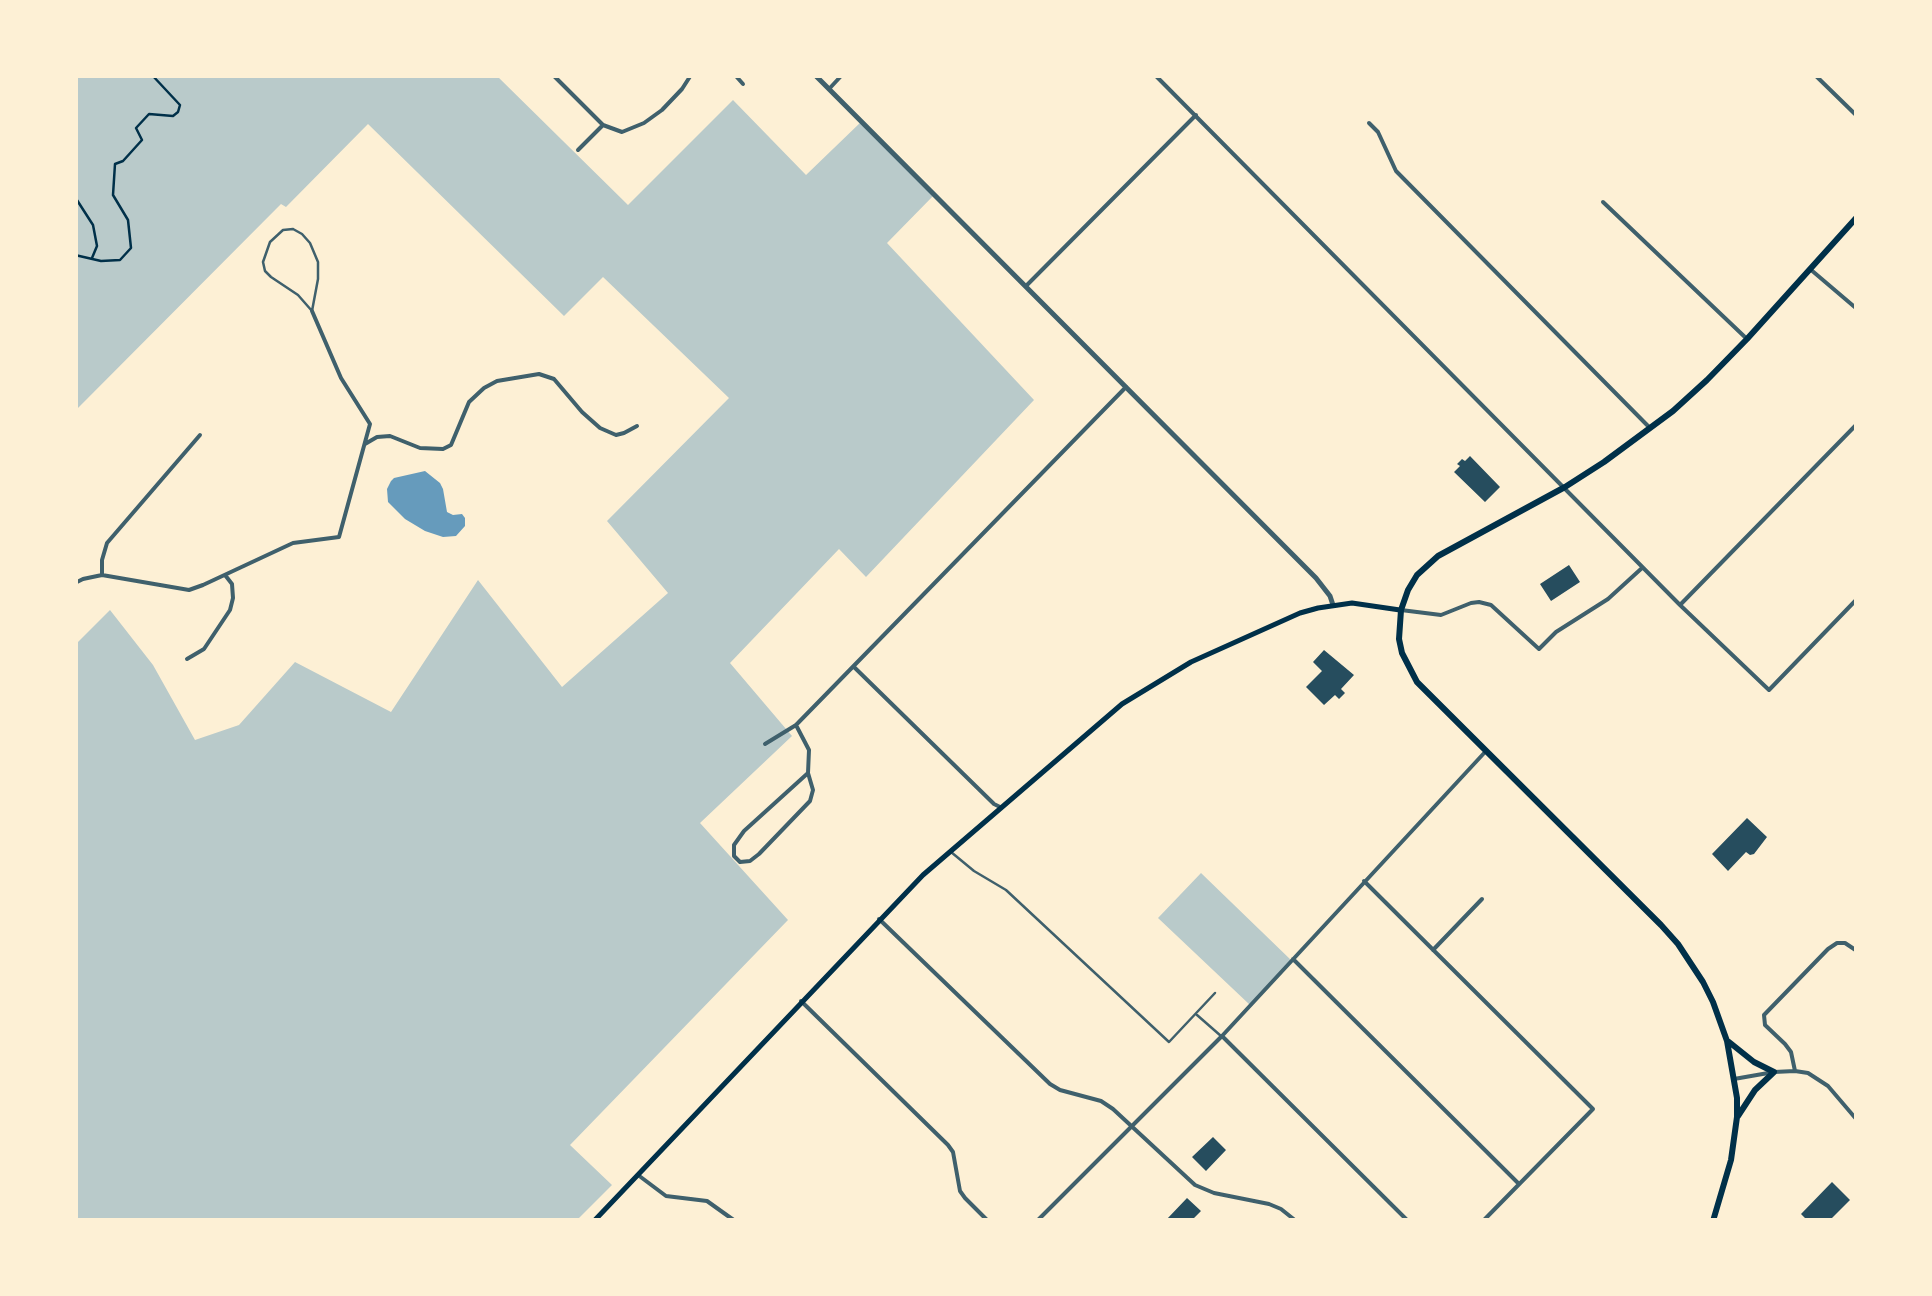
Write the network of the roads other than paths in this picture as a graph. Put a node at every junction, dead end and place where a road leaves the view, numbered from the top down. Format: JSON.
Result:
{"nodes":[{"id":1,"x":553,"y":75,"type":"edge"},
{"id":2,"x":691,"y":75,"type":"edge"},
{"id":3,"x":734,"y":75,"type":"edge"},
{"id":4,"x":815,"y":75,"type":"edge"},
{"id":5,"x":842,"y":75,"type":"edge"},
{"id":6,"x":1156,"y":75,"type":"edge"},
{"id":7,"x":1816,"y":75,"type":"edge"},
{"id":8,"x":743,"y":84,"type":"dead end"},
{"id":9,"x":829,"y":89,"type":"junction"},
{"id":10,"x":1196,"y":115,"type":"junction"},
{"id":11,"x":1857,"y":116,"type":"edge"},
{"id":12,"x":602,"y":124,"type":"junction"},
{"id":13,"x":1369,"y":124,"type":"dead end"},
{"id":14,"x":578,"y":150,"type":"dead end"},
{"id":15,"x":1602,"y":202,"type":"dead end"},
{"id":16,"x":1857,"y":217,"type":"edge"},
{"id":17,"x":1810,"y":269,"type":"junction"},
{"id":18,"x":1027,"y":285,"type":"junction"},
{"id":19,"x":312,"y":310,"type":"junction"},
{"id":20,"x":1857,"y":310,"type":"edge"},
{"id":21,"x":1746,"y":340,"type":"junction"},
{"id":22,"x":1126,"y":387,"type":"junction"},
{"id":23,"x":1857,"y":424,"type":"edge"},
{"id":24,"x":638,"y":426,"type":"dead end"},
{"id":25,"x":1650,"y":428,"type":"junction"},
{"id":26,"x":200,"y":435,"type":"dead end"},
{"id":27,"x":364,"y":444,"type":"junction"},
{"id":28,"x":1565,"y":487,"type":"junction"},
{"id":29,"x":1643,"y":567,"type":"junction"},
{"id":30,"x":102,"y":575,"type":"junction"},
{"id":31,"x":225,"y":575,"type":"junction"},
{"id":32,"x":75,"y":583,"type":"edge"},
{"id":33,"x":1857,"y":599,"type":"edge"},
{"id":34,"x":1680,"y":604,"type":"junction"},
{"id":35,"x":1333,"y":605,"type":"junction"},
{"id":36,"x":1401,"y":610,"type":"junction"},
{"id":37,"x":187,"y":659,"type":"dead end"},
{"id":38,"x":854,"y":667,"type":"junction"},
{"id":39,"x":796,"y":726,"type":"junction"},
{"id":40,"x":765,"y":744,"type":"dead end"},
{"id":41,"x":1486,"y":751,"type":"junction"},
{"id":42,"x":808,"y":774,"type":"junction"},
{"id":43,"x":1000,"y":807,"type":"junction"},
{"id":44,"x":950,"y":851,"type":"junction"},
{"id":45,"x":1364,"y":881,"type":"junction"},
{"id":46,"x":1482,"y":898,"type":"dead end"},
{"id":47,"x":879,"y":919,"type":"junction"},
{"id":48,"x":1434,"y":950,"type":"junction"},
{"id":49,"x":1857,"y":951,"type":"edge"},
{"id":50,"x":1293,"y":960,"type":"junction"},
{"id":51,"x":1215,"y":993,"type":"dead end"},
{"id":52,"x":802,"y":1001,"type":"junction"},
{"id":53,"x":1196,"y":1014,"type":"junction"},
{"id":54,"x":1222,"y":1036,"type":"junction"},
{"id":55,"x":1726,"y":1041,"type":"junction"},
{"id":56,"x":1794,"y":1070,"type":"junction"},
{"id":57,"x":1774,"y":1072,"type":"junction"},
{"id":58,"x":1734,"y":1079,"type":"junction"},
{"id":59,"x":1737,"y":1117,"type":"junction"},
{"id":60,"x":1857,"y":1120,"type":"edge"},
{"id":61,"x":1132,"y":1126,"type":"junction"},
{"id":62,"x":638,"y":1175,"type":"junction"},
{"id":63,"x":1519,"y":1184,"type":"junction"},
{"id":64,"x":733,"y":1220,"type":"edge"},
{"id":65,"x":594,"y":1221,"type":"edge"},
{"id":66,"x":988,"y":1221,"type":"edge"},
{"id":67,"x":1037,"y":1221,"type":"edge"},
{"id":68,"x":1296,"y":1221,"type":"edge"},
{"id":69,"x":1408,"y":1221,"type":"edge"},
{"id":70,"x":1483,"y":1221,"type":"edge"},
{"id":71,"x":1712,"y":1221,"type":"edge"}],
"edges":[{"from":1,"to":12,"type":"street"},
{"from":2,"to":12,"type":"street"},
{"from":3,"to":8,"type":"street"},
{"from":4,"to":9,"type":"street"},
{"from":5,"to":9,"type":"street"},
{"from":6,"to":10,"type":"street"},
{"from":7,"to":11,"type":"street"},
{"from":9,"to":18,"type":"street"},
{"from":10,"to":18,"type":"street"},
{"from":10,"to":28,"type":"street"},
{"from":12,"to":14,"type":"street"},
{"from":13,"to":25,"type":"street"},
{"from":15,"to":21,"type":"street"},
{"from":16,"to":17,"type":"main road"},
{"from":17,"to":20,"type":"street"},
{"from":17,"to":21,"type":"main road"},
{"from":18,"to":22,"type":"street"},
{"from":19,"to":19,"type":"lane"},
{"from":19,"to":27,"type":"street"},
{"from":21,"to":25,"type":"main road"},
{"from":22,"to":35,"type":"street"},
{"from":22,"to":38,"type":"street"},
{"from":23,"to":34,"type":"street"},
{"from":24,"to":27,"type":"street"},
{"from":25,"to":28,"type":"main road"},
{"from":26,"to":30,"type":"street"},
{"from":27,"to":31,"type":"street"},
{"from":28,"to":29,"type":"street"},
{"from":28,"to":36,"type":"main road"},
{"from":29,"to":34,"type":"street"},
{"from":29,"to":36,"type":"street"},
{"from":30,"to":31,"type":"street"},
{"from":30,"to":32,"type":"street"},
{"from":31,"to":37,"type":"street"},
{"from":33,"to":34,"type":"street"},
{"from":35,"to":36,"type":"main road"},
{"from":35,"to":43,"type":"main road"},
{"from":36,"to":41,"type":"main road"},
{"from":38,"to":39,"type":"street"},
{"from":38,"to":43,"type":"street"},
{"from":39,"to":40,"type":"street"},
{"from":39,"to":42,"type":"street"},
{"from":41,"to":45,"type":"street"},
{"from":41,"to":55,"type":"main road"},
{"from":42,"to":42,"type":"street"},
{"from":43,"to":44,"type":"main road"},
{"from":44,"to":47,"type":"main road"},
{"from":44,"to":53,"type":"lane"},
{"from":45,"to":48,"type":"street"},
{"from":45,"to":50,"type":"street"},
{"from":46,"to":48,"type":"street"},
{"from":47,"to":52,"type":"main road"},
{"from":47,"to":61,"type":"street"},
{"from":48,"to":63,"type":"street"},
{"from":49,"to":56,"type":"street"},
{"from":50,"to":54,"type":"street"},
{"from":50,"to":63,"type":"street"},
{"from":51,"to":53,"type":"lane"},
{"from":52,"to":62,"type":"main road"},
{"from":52,"to":66,"type":"street"},
{"from":53,"to":54,"type":"lane"},
{"from":54,"to":61,"type":"street"},
{"from":54,"to":69,"type":"street"},
{"from":55,"to":57,"type":"main road"},
{"from":55,"to":58,"type":"main road"},
{"from":56,"to":57,"type":"street"},
{"from":56,"to":60,"type":"street"},
{"from":57,"to":58,"type":"street"},
{"from":57,"to":59,"type":"main road"},
{"from":58,"to":59,"type":"main road"},
{"from":59,"to":71,"type":"main road"},
{"from":61,"to":67,"type":"street"},
{"from":61,"to":68,"type":"street"},
{"from":62,"to":64,"type":"street"},
{"from":62,"to":65,"type":"main road"},
{"from":63,"to":70,"type":"street"}]}
